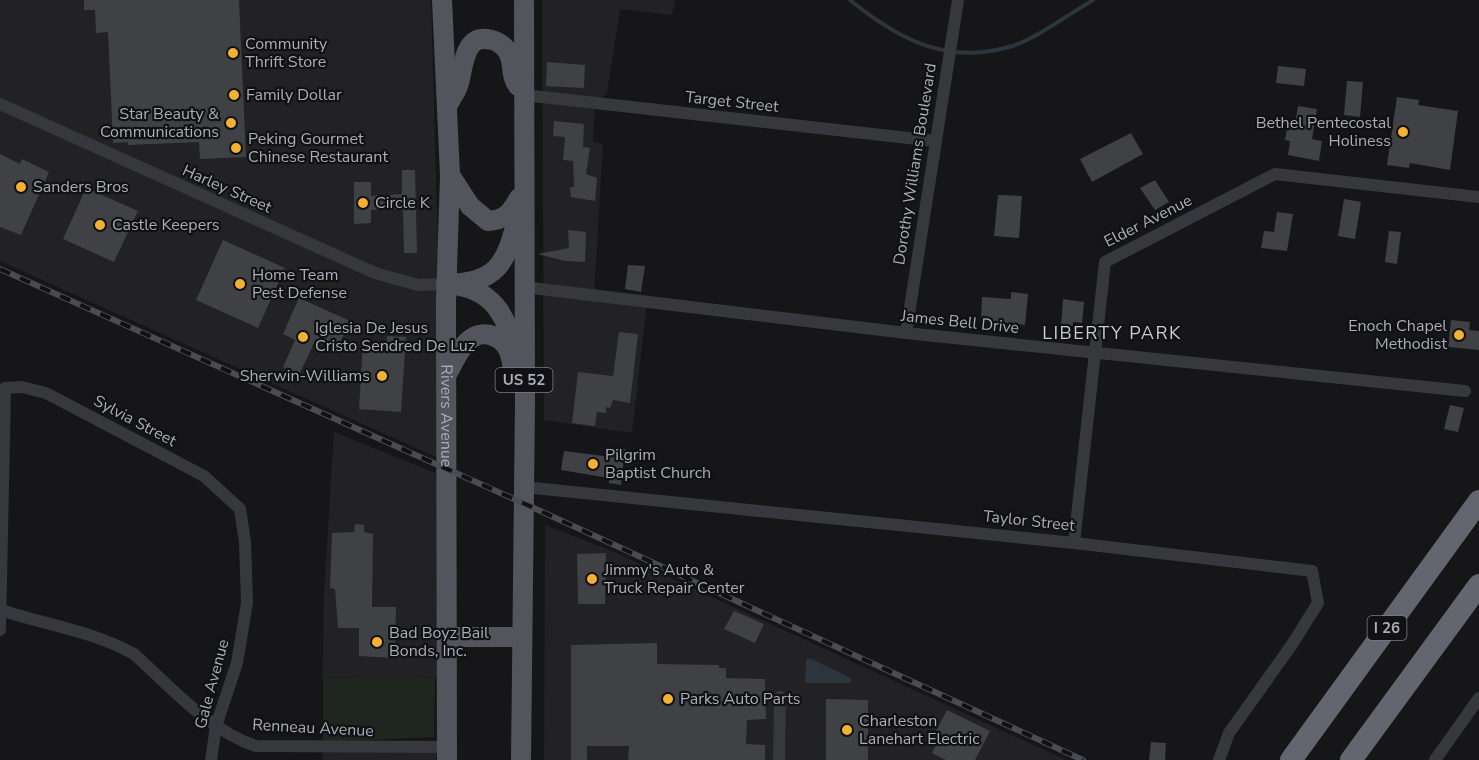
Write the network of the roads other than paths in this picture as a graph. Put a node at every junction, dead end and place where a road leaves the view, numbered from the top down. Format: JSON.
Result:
{"nodes":[{"id":1,"x":442,"y":0,"type":"edge"},
{"id":2,"x":524,"y":0,"type":"edge"},
{"id":3,"x":958,"y":0,"type":"edge"},
{"id":4,"x":525,"y":95,"type":"junction"},
{"id":5,"x":0,"y":104,"type":"edge"},
{"id":6,"x":447,"y":106,"type":"junction"},
{"id":7,"x":935,"y":141,"type":"junction"},
{"id":8,"x":450,"y":175,"type":"junction"},
{"id":9,"x":523,"y":190,"type":"junction"},
{"id":10,"x":1479,"y":197,"type":"edge"},
{"id":11,"x":446,"y":284,"type":"junction"},
{"id":12,"x":524,"y":286,"type":"junction"},
{"id":13,"x":906,"y":333,"type":"junction"},
{"id":14,"x":1097,"y":353,"type":"junction"},
{"id":15,"x":524,"y":370,"type":"junction"},
{"id":16,"x":446,"y":376,"type":"junction"},
{"id":17,"x":1466,"y":391,"type":"dead end"},
{"id":18,"x":525,"y":402,"type":"junction"},
{"id":19,"x":524,"y":487,"type":"junction"},
{"id":20,"x":1479,"y":501,"type":"edge"},
{"id":21,"x":240,"y":508,"type":"joint"},
{"id":22,"x":1074,"y":543,"type":"junction"},
{"id":23,"x":1479,"y":585,"type":"edge"},
{"id":24,"x":1,"y":610,"type":"edge"},
{"id":25,"x":0,"y":630,"type":"edge"},
{"id":26,"x":522,"y":637,"type":"junction"},
{"id":27,"x":447,"y":638,"type":"junction"},
{"id":28,"x":780,"y":697,"type":"dead end"},
{"id":29,"x":1479,"y":698,"type":"edge"},
{"id":30,"x":216,"y":726,"type":"junction"},
{"id":31,"x":447,"y":754,"type":"edge"},
{"id":32,"x":1293,"y":758,"type":"edge"},
{"id":33,"x":211,"y":760,"type":"edge"},
{"id":34,"x":521,"y":760,"type":"edge"},
{"id":35,"x":779,"y":760,"type":"edge"},
{"id":36,"x":1219,"y":760,"type":"edge"},
{"id":37,"x":1351,"y":760,"type":"edge"},
{"id":38,"x":1435,"y":760,"type":"edge"}],
"edges":[{"from":1,"to":6,"type":"main road","name":"Rivers Avenue"},
{"from":2,"to":4,"type":"main road","number":"US 52"},
{"from":3,"to":7,"type":"street","name":"Dorothy Williams Boulevard"},
{"from":4,"to":6,"type":"main road"},
{"from":4,"to":7,"type":"street","name":"Target Street"},
{"from":4,"to":9,"type":"main road","number":"US 52"},
{"from":5,"to":11,"type":"street","name":"Harley Street"},
{"from":6,"to":8,"type":"main road","name":"Rivers Avenue"},
{"from":7,"to":13,"type":"street","name":"Dorothy Williams Boulevard"},
{"from":8,"to":9,"type":"main road"},
{"from":8,"to":11,"type":"main road","name":"Rivers Avenue"},
{"from":9,"to":11,"type":"main road"},
{"from":9,"to":12,"type":"main road","number":"US 52"},
{"from":10,"to":14,"type":"street","name":"Elder Avenue"},
{"from":11,"to":15,"type":"main road"},
{"from":11,"to":16,"type":"main road","name":"Rivers Avenue"},
{"from":12,"to":13,"type":"street","name":"James Bell Drive"},
{"from":12,"to":15,"type":"main road","number":"US 52"},
{"from":13,"to":14,"type":"street","name":"James Bell Drive"},
{"from":14,"to":17,"type":"street","name":"James Bell Drive"},
{"from":14,"to":22,"type":"street","name":"Elder Avenue"},
{"from":15,"to":18,"type":"main road","number":"US 52"},
{"from":16,"to":18,"type":"main road"},
{"from":16,"to":27,"type":"main road","name":"Rivers Avenue"},
{"from":18,"to":19,"type":"main road","number":"US 52"},
{"from":19,"to":22,"type":"street","name":"Taylor Street"},
{"from":19,"to":26,"type":"main road","number":"US 52"},
{"from":20,"to":32,"type":"highway","number":"I 26"},
{"from":21,"to":24,"type":"street","name":"Sylvia Street"},
{"from":21,"to":30,"type":"street","name":"Gale Avenue"},
{"from":22,"to":36,"type":"street","name":"Taylor Street"},
{"from":23,"to":37,"type":"highway"},
{"from":24,"to":25,"type":"street"},
{"from":24,"to":30,"type":"street","name":"Renneau Avenue"},
{"from":26,"to":27,"type":"main road"},
{"from":26,"to":34,"type":"main road","number":"US 52"},
{"from":27,"to":31,"type":"main road","name":"Rivers Avenue"},
{"from":28,"to":35,"type":"street"},
{"from":29,"to":38,"type":"street"},
{"from":30,"to":31,"type":"street","name":"Renneau Avenue"},
{"from":30,"to":33,"type":"street","name":"Gale Avenue"}]}
